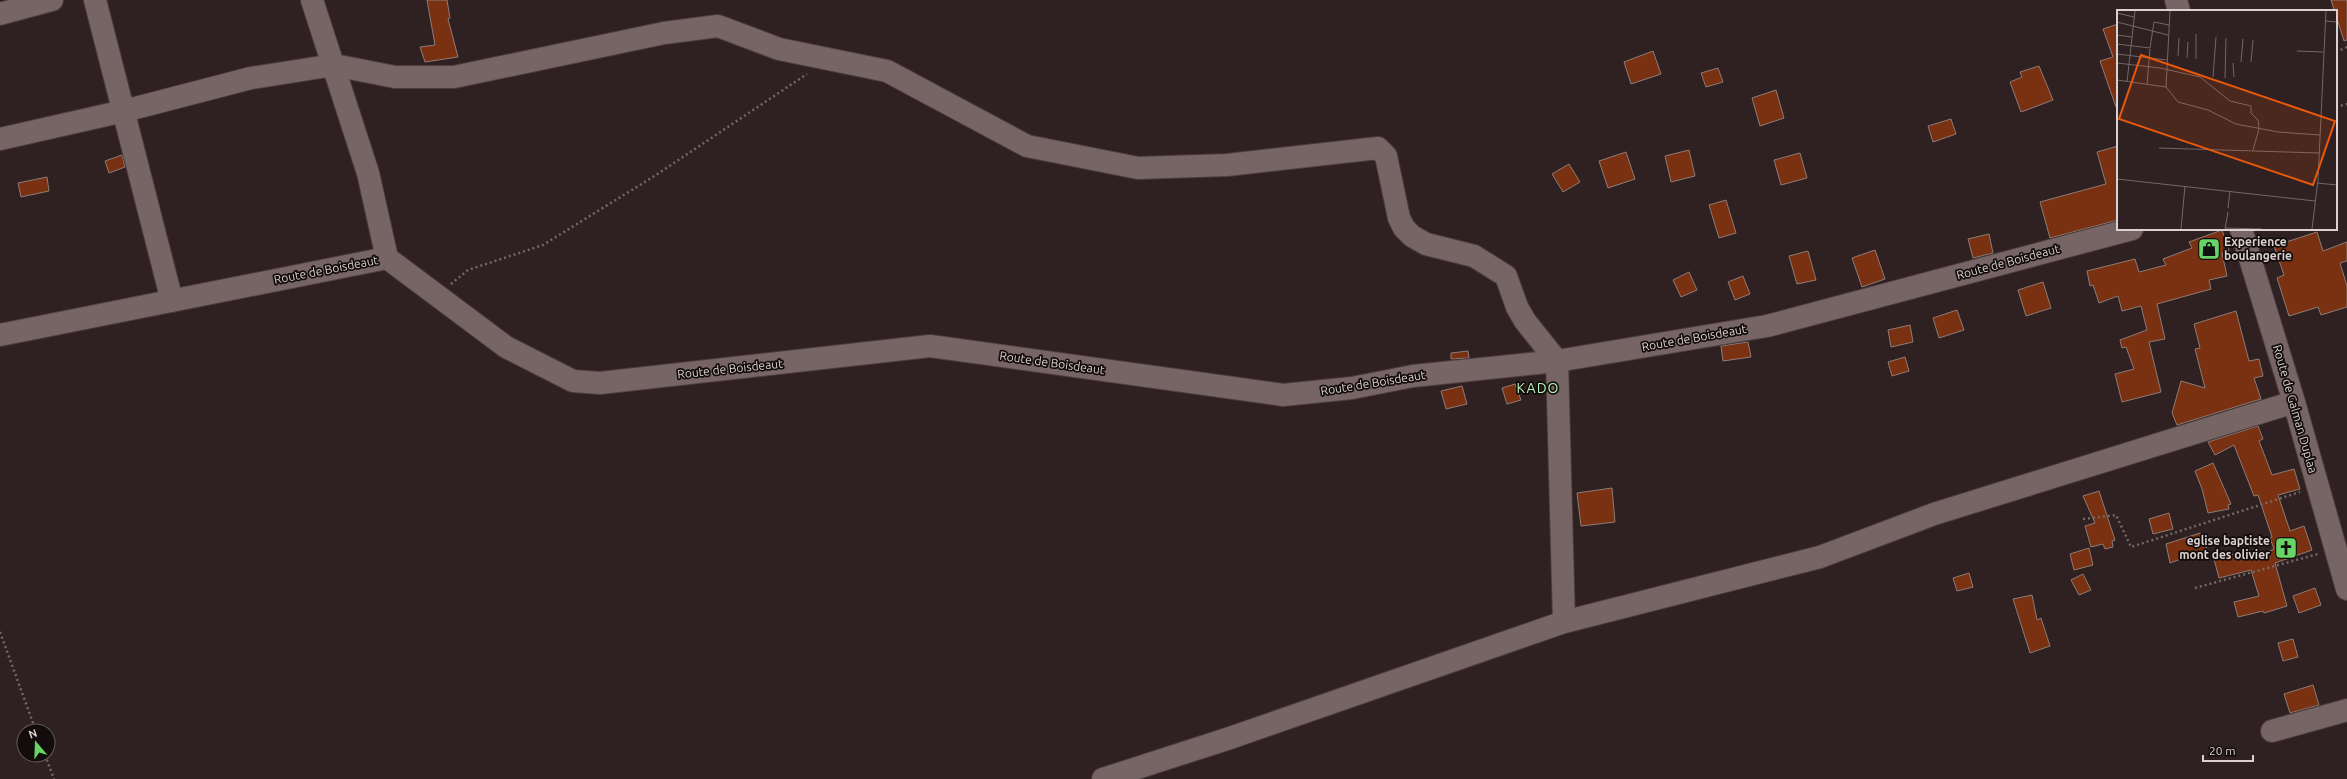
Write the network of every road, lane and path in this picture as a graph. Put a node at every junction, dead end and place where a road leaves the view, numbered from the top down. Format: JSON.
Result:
{"nodes":[{"id":1,"x":52,"y":0,"type":"edge"},
{"id":2,"x":95,"y":0,"type":"edge"},
{"id":3,"x":312,"y":0,"type":"edge"},
{"id":4,"x":2176,"y":0,"type":"edge"},
{"id":5,"x":2179,"y":10,"type":"edge"},
{"id":6,"x":0,"y":14,"type":"edge"},
{"id":7,"x":2347,"y":47,"type":"edge"},
{"id":8,"x":2337,"y":52,"type":"edge"},
{"id":9,"x":828,"y":59,"type":"junction"},
{"id":10,"x":334,"y":65,"type":"junction"},
{"id":11,"x":2347,"y":104,"type":"edge"},
{"id":12,"x":2337,"y":107,"type":"edge"},
{"id":13,"x":124,"y":111,"type":"junction"},
{"id":14,"x":0,"y":139,"type":"edge"},
{"id":15,"x":2128,"y":230,"type":"edge"},
{"id":16,"x":2241,"y":230,"type":"edge"},
{"id":17,"x":387,"y":258,"type":"junction"},
{"id":18,"x":437,"y":296,"type":"junction"},
{"id":19,"x":172,"y":301,"type":"junction"},
{"id":20,"x":0,"y":335,"type":"edge"},
{"id":21,"x":1557,"y":361,"type":"junction"},
{"id":22,"x":2294,"y":402,"type":"junction"},
{"id":23,"x":2318,"y":486,"type":"junction"},
{"id":24,"x":2083,"y":519,"type":"dead end"},
{"id":25,"x":2336,"y":549,"type":"junction"},
{"id":26,"x":2195,"y":588,"type":"dead end"},
{"id":27,"x":2347,"y":589,"type":"edge"},
{"id":28,"x":1564,"y":622,"type":"junction"},
{"id":29,"x":0,"y":632,"type":"edge"},
{"id":30,"x":2347,"y":710,"type":"edge"},
{"id":31,"x":33,"y":723,"type":"edge"},
{"id":32,"x":2272,"y":731,"type":"dead end"},
{"id":33,"x":48,"y":763,"type":"edge"},
{"id":34,"x":54,"y":779,"type":"edge"},
{"id":35,"x":1103,"y":779,"type":"edge"}],
"edges":[{"from":1,"to":6,"type":"street"},
{"from":2,"to":13,"type":"street"},
{"from":3,"to":10,"type":"street"},
{"from":4,"to":5,"type":"street"},
{"from":7,"to":8,"type":"path"},
{"from":9,"to":10,"type":"street"},
{"from":9,"to":18,"type":"path"},
{"from":9,"to":21,"type":"street"},
{"from":10,"to":13,"type":"street"},
{"from":10,"to":17,"type":"street"},
{"from":11,"to":12,"type":"path"},
{"from":13,"to":14,"type":"street"},
{"from":13,"to":19,"type":"street"},
{"from":15,"to":21,"type":"street","name":"Route de Boisdeaut"},
{"from":16,"to":22,"type":"street","name":"Route de Galman Duplaa"},
{"from":17,"to":18,"type":"street","name":"Route de Boisdeaut"},
{"from":17,"to":19,"type":"street","name":"Route de Boisdeaut"},
{"from":18,"to":21,"type":"street","name":"Route de Boisdeaut"},
{"from":19,"to":20,"type":"street","name":"Route de Boisdeaut"},
{"from":21,"to":28,"type":"street"},
{"from":22,"to":23,"type":"street","name":"Route de Galman Duplaa"},
{"from":22,"to":28,"type":"street"},
{"from":23,"to":24,"type":"path"},
{"from":23,"to":25,"type":"street","name":"Route de Galman Duplaa"},
{"from":25,"to":26,"type":"path"},
{"from":25,"to":27,"type":"street","name":"Route de Galman Duplaa"},
{"from":28,"to":35,"type":"street"},
{"from":29,"to":31,"type":"path"},
{"from":30,"to":32,"type":"street"},
{"from":33,"to":34,"type":"path"}]}
